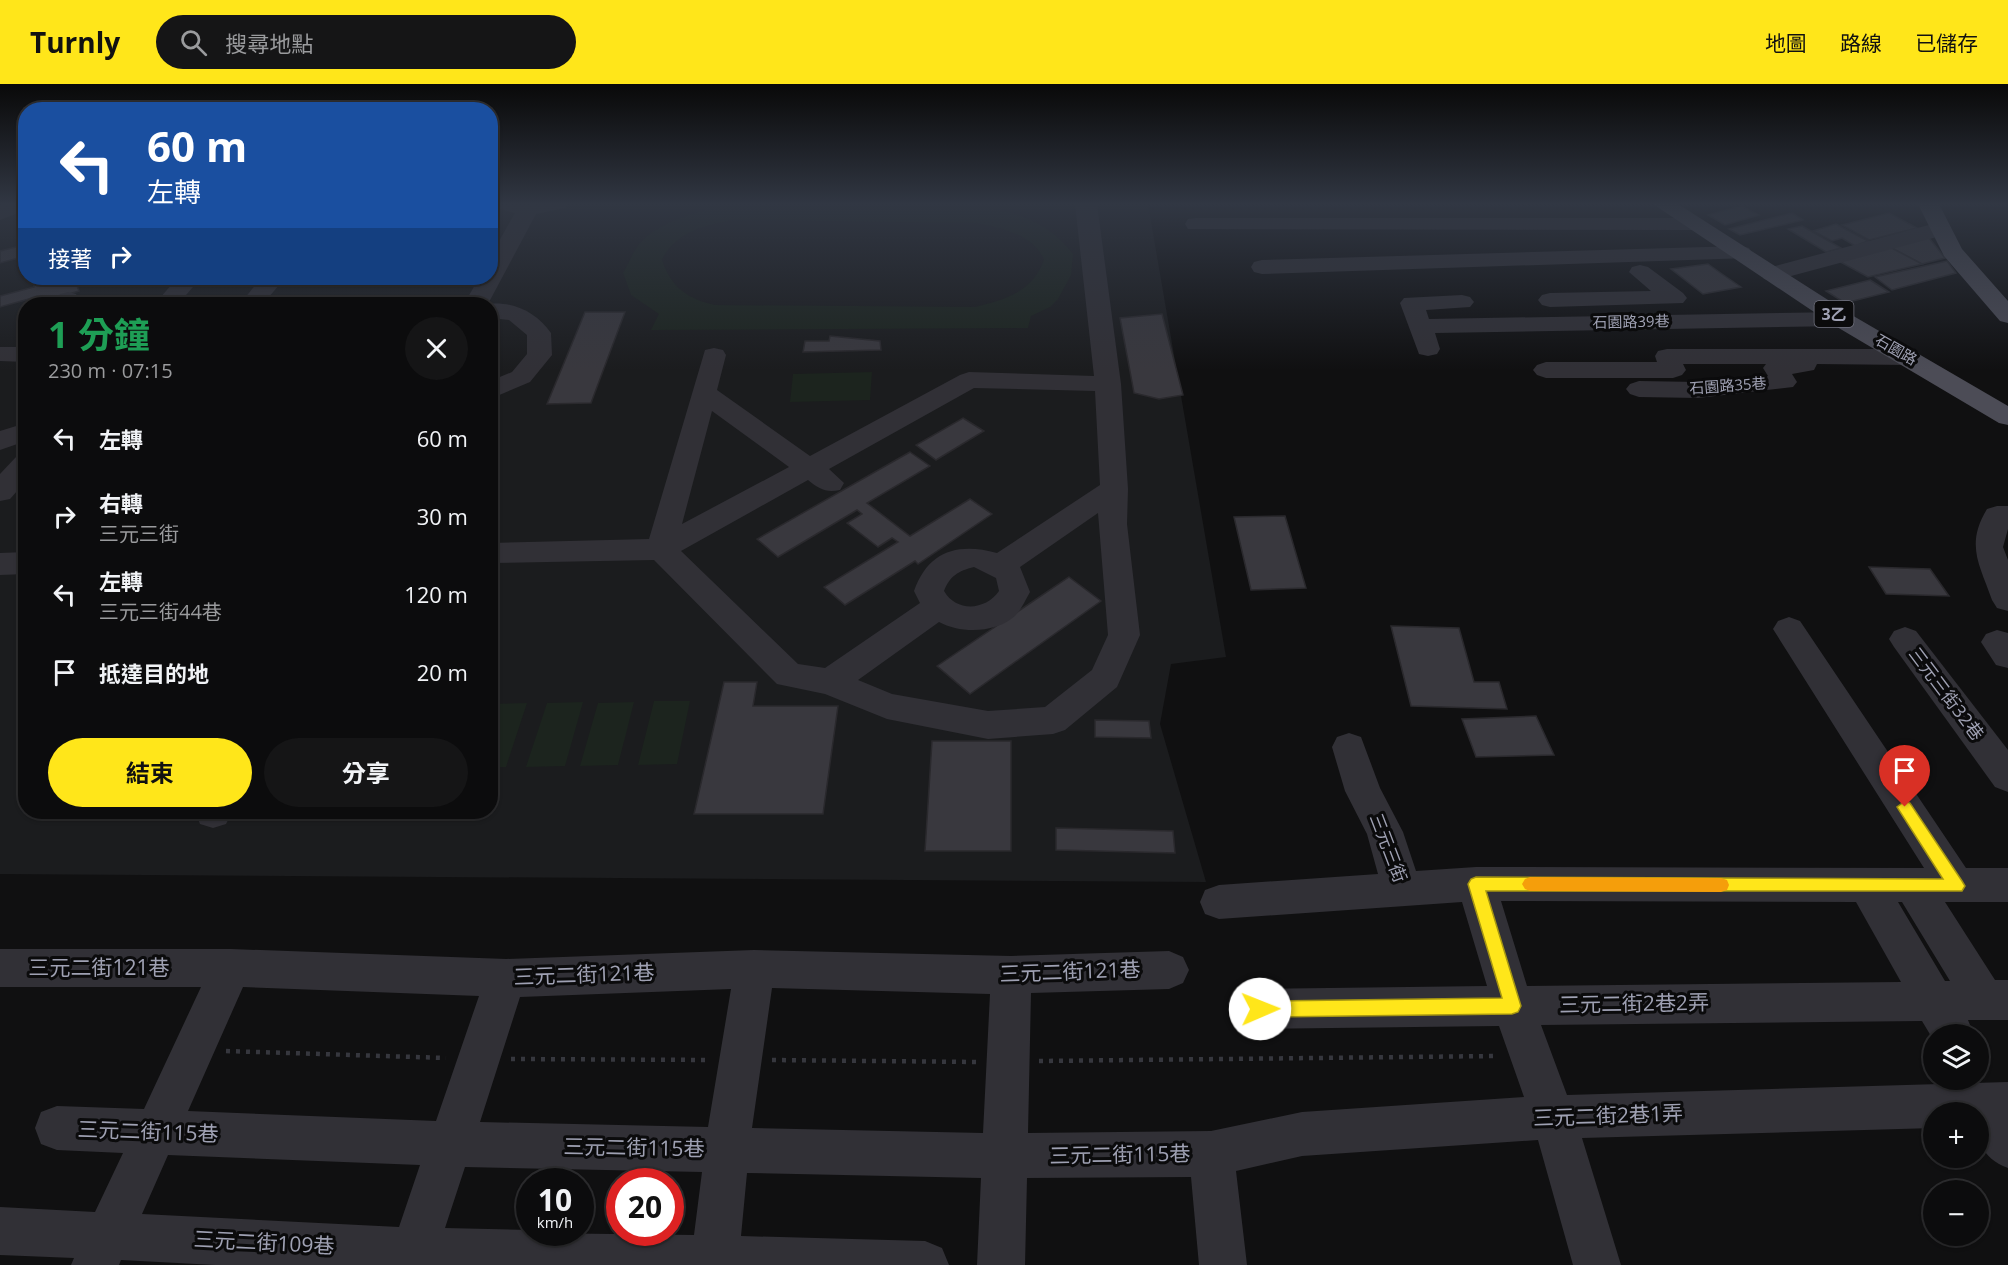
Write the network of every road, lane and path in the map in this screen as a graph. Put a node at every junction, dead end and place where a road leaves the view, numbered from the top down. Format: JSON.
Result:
{"nodes":[{"id":1,"x":1093,"y":259,"type":"edge"},
{"id":2,"x":1553,"y":259,"type":"edge"},
{"id":3,"x":1749,"y":259,"type":"edge"},
{"id":4,"x":1828,"y":259,"type":"edge"},
{"id":5,"x":1959,"y":259,"type":"edge"},
{"id":6,"x":1262,"y":267,"type":"dead end"},
{"id":7,"x":1640,"y":272,"type":"dead end"},
{"id":8,"x":1772,"y":274,"type":"junction"},
{"id":9,"x":183,"y":285,"type":"edge"},
{"id":10,"x":267,"y":285,"type":"edge"},
{"id":11,"x":172,"y":297,"type":"edge"},
{"id":12,"x":257,"y":297,"type":"edge"},
{"id":13,"x":1531,"y":301,"type":"dead end"},
{"id":14,"x":1484,"y":302,"type":"dead end"},
{"id":15,"x":498,"y":311,"type":"edge"},
{"id":16,"x":2008,"y":316,"type":"edge"},
{"id":17,"x":1842,"y":319,"type":"junction"},
{"id":18,"x":1420,"y":326,"type":"junction"},
{"id":19,"x":1428,"y":349,"type":"dead end"},
{"id":20,"x":0,"y":354,"type":"edge"},
{"id":21,"x":18,"y":355,"type":"edge"},
{"id":22,"x":714,"y":355,"type":"dead end"},
{"id":23,"x":1910,"y":357,"type":"junction"},
{"id":24,"x":1551,"y":380,"type":"dead end"},
{"id":25,"x":1108,"y":384,"type":"junction"},
{"id":26,"x":498,"y":387,"type":"edge"},
{"id":27,"x":704,"y":393,"type":"junction"},
{"id":28,"x":2008,"y":417,"type":"edge"},
{"id":29,"x":18,"y":434,"type":"edge"},
{"id":30,"x":0,"y":441,"type":"edge"},
{"id":31,"x":18,"y":472,"type":"edge"},
{"id":32,"x":820,"y":475,"type":"junction"},
{"id":33,"x":1114,"y":489,"type":"junction"},
{"id":34,"x":0,"y":492,"type":"edge"},
{"id":35,"x":2008,"y":516,"type":"edge"},
{"id":36,"x":1998,"y":548,"type":"edge"},
{"id":37,"x":661,"y":549,"type":"junction"},
{"id":38,"x":498,"y":553,"type":"edge"},
{"id":39,"x":18,"y":563,"type":"edge"},
{"id":40,"x":0,"y":564,"type":"edge"},
{"id":41,"x":1001,"y":565,"type":"junction"},
{"id":42,"x":2007,"y":592,"type":"edge"},
{"id":43,"x":938,"y":608,"type":"junction"},
{"id":44,"x":1789,"y":629,"type":"dead end"},
{"id":45,"x":1905,"y":639,"type":"dead end"},
{"id":46,"x":830,"y":682,"type":"junction"},
{"id":47,"x":1349,"y":747,"type":"dead end"},
{"id":48,"x":2008,"y":777,"type":"edge"},
{"id":49,"x":1476,"y":884,"type":"junction"},
{"id":50,"x":2008,"y":885,"type":"edge"},
{"id":51,"x":1868,"y":886,"type":"junction"},
{"id":52,"x":1913,"y":886,"type":"junction"},
{"id":53,"x":1957,"y":886,"type":"junction"},
{"id":54,"x":1402,"y":889,"type":"junction"},
{"id":55,"x":1219,"y":902,"type":"dead end"},
{"id":56,"x":0,"y":968,"type":"edge"},
{"id":57,"x":231,"y":968,"type":"junction"},
{"id":58,"x":754,"y":969,"type":"junction"},
{"id":59,"x":1169,"y":970,"type":"dead end"},
{"id":60,"x":1011,"y":975,"type":"junction"},
{"id":61,"x":506,"y":978,"type":"junction"},
{"id":62,"x":1933,"y":1000,"type":"junction"},
{"id":63,"x":1996,"y":1000,"type":"edge"},
{"id":64,"x":1512,"y":1006,"type":"junction"},
{"id":65,"x":1260,"y":1009,"type":"dead end"},
{"id":66,"x":1947,"y":1024,"type":"edge"},
{"id":67,"x":193,"y":1050,"type":"junction"},
{"id":68,"x":1497,"y":1056,"type":"dead end"},
{"id":69,"x":478,"y":1059,"type":"junction"},
{"id":70,"x":742,"y":1060,"type":"junction"},
{"id":71,"x":1008,"y":1062,"type":"junction"},
{"id":72,"x":1990,"y":1098,"type":"edge"},
{"id":73,"x":1554,"y":1117,"type":"junction"},
{"id":74,"x":57,"y":1128,"type":"dead end"},
{"id":75,"x":156,"y":1131,"type":"junction"},
{"id":76,"x":449,"y":1144,"type":"junction"},
{"id":77,"x":2008,"y":1146,"type":"edge"},
{"id":78,"x":727,"y":1150,"type":"junction"},
{"id":79,"x":1211,"y":1154,"type":"junction"},
{"id":80,"x":1005,"y":1156,"type":"junction"},
{"id":81,"x":0,"y":1231,"type":"edge"},
{"id":82,"x":102,"y":1250,"type":"edge"},
{"id":83,"x":414,"y":1251,"type":"junction"},
{"id":84,"x":715,"y":1259,"type":"junction"},
{"id":85,"x":925,"y":1265,"type":"edge"},
{"id":86,"x":1001,"y":1265,"type":"edge"},
{"id":87,"x":1223,"y":1265,"type":"edge"},
{"id":88,"x":1597,"y":1265,"type":"edge"}],
"edges":[{"from":1,"to":25,"type":"street"},
{"from":2,"to":6,"type":"street"},
{"from":3,"to":8,"type":"main road","name":"石園路","number":"3乙"},
{"from":4,"to":8,"type":"street"},
{"from":5,"to":16,"type":"main road"},
{"from":7,"to":13,"type":"street"},
{"from":8,"to":17,"type":"main road","name":"石園路","number":"3乙"},
{"from":9,"to":11,"type":"street"},
{"from":10,"to":12,"type":"street"},
{"from":14,"to":18,"type":"street"},
{"from":15,"to":26,"type":"street"},
{"from":17,"to":18,"type":"street","name":"石園路39巷"},
{"from":17,"to":23,"type":"main road","name":"石園路","number":"3乙"},
{"from":18,"to":19,"type":"street"},
{"from":20,"to":21,"type":"street"},
{"from":22,"to":27,"type":"street"},
{"from":23,"to":24,"type":"street","name":"石園路35巷"},
{"from":23,"to":28,"type":"main road","name":"石園路","number":"3乙"},
{"from":25,"to":32,"type":"street"},
{"from":25,"to":33,"type":"street"},
{"from":27,"to":32,"type":"street"},
{"from":27,"to":37,"type":"street"},
{"from":29,"to":30,"type":"street"},
{"from":31,"to":34,"type":"street"},
{"from":32,"to":37,"type":"street"},
{"from":33,"to":41,"type":"street"},
{"from":33,"to":46,"type":"street"},
{"from":35,"to":36,"type":"street"},
{"from":36,"to":42,"type":"street"},
{"from":37,"to":38,"type":"street"},
{"from":37,"to":46,"type":"street"},
{"from":39,"to":40,"type":"street"},
{"from":41,"to":43,"type":"street"},
{"from":41,"to":43,"type":"street"},
{"from":43,"to":46,"type":"street"},
{"from":44,"to":53,"type":"street"},
{"from":45,"to":48,"type":"street","name":"三元三街32巷"},
{"from":47,"to":54,"type":"street","name":"三元三街"},
{"from":49,"to":51,"type":"street","name":"三元三街"},
{"from":49,"to":54,"type":"street","name":"三元三街"},
{"from":49,"to":64,"type":"street"},
{"from":50,"to":53,"type":"street","name":"三元三街"},
{"from":51,"to":52,"type":"street","name":"三元三街"},
{"from":51,"to":62,"type":"street"},
{"from":52,"to":53,"type":"street","name":"三元三街"},
{"from":52,"to":63,"type":"street"},
{"from":54,"to":55,"type":"street"},
{"from":56,"to":57,"type":"street","name":"三元二街121巷"},
{"from":57,"to":61,"type":"street","name":"三元二街121巷"},
{"from":57,"to":67,"type":"street"},
{"from":58,"to":60,"type":"street","name":"三元二街121巷"},
{"from":58,"to":61,"type":"street","name":"三元二街121巷"},
{"from":58,"to":70,"type":"street"},
{"from":59,"to":60,"type":"street","name":"三元二街121巷"},
{"from":60,"to":71,"type":"street"},
{"from":61,"to":69,"type":"street"},
{"from":62,"to":63,"type":"street","name":"三元二街2巷2弄"},
{"from":62,"to":64,"type":"street","name":"三元二街2巷2弄"},
{"from":62,"to":66,"type":"street"},
{"from":64,"to":65,"type":"street","name":"三元二街2巷2弄"},
{"from":64,"to":73,"type":"street"},
{"from":67,"to":69,"type":"path"},
{"from":67,"to":75,"type":"street"},
{"from":68,"to":71,"type":"path"},
{"from":69,"to":70,"type":"path"},
{"from":69,"to":76,"type":"street"},
{"from":70,"to":71,"type":"path"},
{"from":70,"to":78,"type":"street"},
{"from":71,"to":80,"type":"street"},
{"from":72,"to":73,"type":"street","name":"三元二街2巷1弄"},
{"from":72,"to":77,"type":"street"},
{"from":73,"to":79,"type":"street","name":"三元二街2巷1弄"},
{"from":73,"to":88,"type":"street"},
{"from":74,"to":75,"type":"street","name":"三元二街115巷"},
{"from":75,"to":76,"type":"street","name":"三元二街115巷"},
{"from":75,"to":82,"type":"street"},
{"from":76,"to":78,"type":"street","name":"三元二街115巷"},
{"from":76,"to":83,"type":"street"},
{"from":78,"to":80,"type":"street","name":"三元二街115巷"},
{"from":78,"to":84,"type":"street"},
{"from":79,"to":80,"type":"street","name":"三元二街115巷"},
{"from":79,"to":87,"type":"street"},
{"from":80,"to":86,"type":"street"},
{"from":81,"to":82,"type":"street","name":"三元二街109巷"},
{"from":82,"to":83,"type":"street","name":"三元二街109巷"},
{"from":83,"to":84,"type":"street","name":"三元二街109巷"},
{"from":84,"to":85,"type":"street","name":"三元二街109巷"}]}
